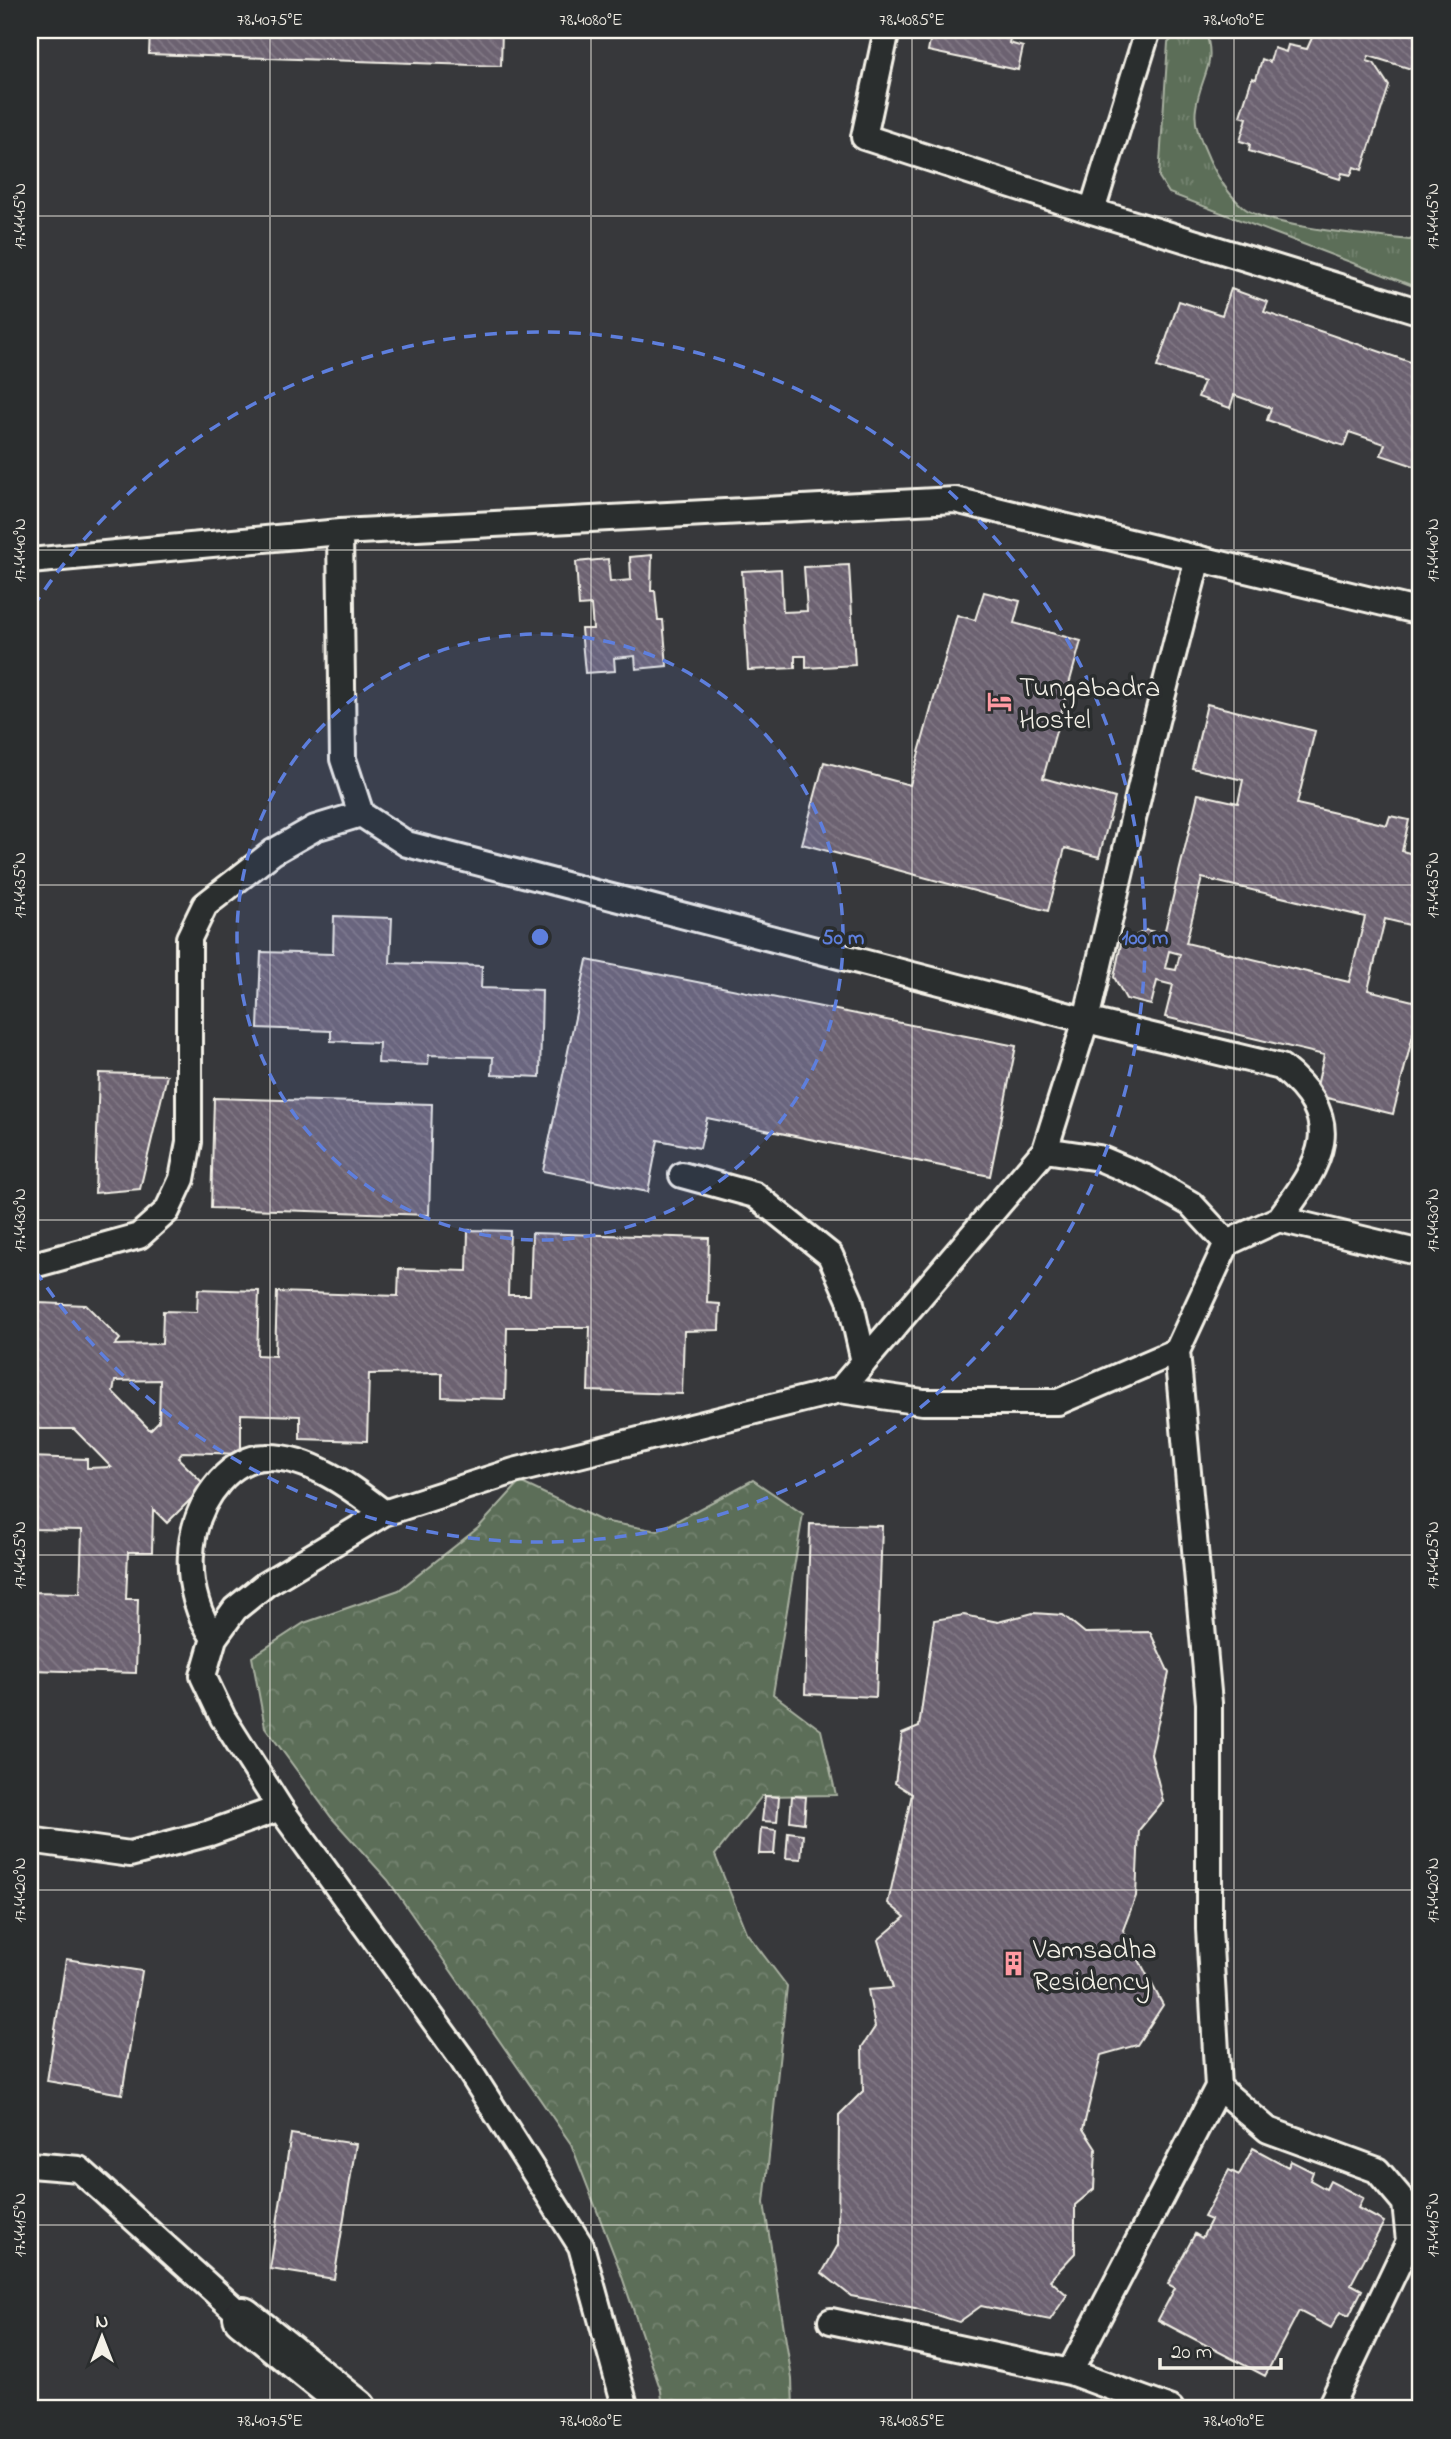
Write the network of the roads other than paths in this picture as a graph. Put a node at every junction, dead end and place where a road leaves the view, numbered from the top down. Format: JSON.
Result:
{"nodes":[{"id":1,"x":887,"y":30,"type":"edge"},
{"id":2,"x":1149,"y":30,"type":"edge"},
{"id":3,"x":1092,"y":211,"type":"junction"},
{"id":4,"x":1421,"y":312,"type":"edge"},
{"id":5,"x":340,"y":532,"type":"junction"},
{"id":6,"x":1198,"y":558,"type":"junction"},
{"id":7,"x":30,"y":561,"type":"edge"},
{"id":8,"x":1421,"y":612,"type":"edge"},
{"id":9,"x":361,"y":814,"type":"junction"},
{"id":10,"x":1086,"y":1020,"type":"junction"},
{"id":11,"x":1045,"y":1150,"type":"junction"},
{"id":12,"x":682,"y":1175,"type":"dead end"},
{"id":13,"x":1279,"y":1219,"type":"junction"},
{"id":14,"x":1227,"y":1243,"type":"junction"},
{"id":15,"x":1421,"y":1253,"type":"edge"},
{"id":16,"x":30,"y":1266,"type":"edge"},
{"id":17,"x":1177,"y":1351,"type":"junction"},
{"id":18,"x":863,"y":1362,"type":"junction"},
{"id":19,"x":840,"y":1390,"type":"junction"},
{"id":20,"x":384,"y":1513,"type":"junction"},
{"id":21,"x":214,"y":1638,"type":"junction"},
{"id":22,"x":280,"y":1808,"type":"junction"},
{"id":23,"x":30,"y":1840,"type":"edge"},
{"id":24,"x":1218,"y":2087,"type":"junction"},
{"id":25,"x":30,"y":2165,"type":"edge"},
{"id":26,"x":1415,"y":2234,"type":"edge"},
{"id":27,"x":243,"y":2317,"type":"joint"},
{"id":28,"x":831,"y":2321,"type":"dead end"},
{"id":29,"x":1070,"y":2372,"type":"junction"},
{"id":30,"x":357,"y":2409,"type":"edge"},
{"id":31,"x":626,"y":2409,"type":"edge"},
{"id":32,"x":1171,"y":2409,"type":"edge"},
{"id":33,"x":1329,"y":2409,"type":"edge"}],
"edges":[{"from":1,"to":3,"type":"lane"},
{"from":2,"to":3,"type":"lane"},
{"from":3,"to":4,"type":"lane"},
{"from":5,"to":6,"type":"lane"},
{"from":5,"to":7,"type":"lane"},
{"from":5,"to":9,"type":"lane"},
{"from":6,"to":8,"type":"lane"},
{"from":6,"to":10,"type":"lane"},
{"from":9,"to":10,"type":"lane"},
{"from":9,"to":16,"type":"lane"},
{"from":10,"to":11,"type":"lane"},
{"from":10,"to":13,"type":"lane"},
{"from":11,"to":14,"type":"lane"},
{"from":11,"to":18,"type":"lane"},
{"from":12,"to":18,"type":"lane"},
{"from":13,"to":14,"type":"lane"},
{"from":13,"to":15,"type":"lane"},
{"from":14,"to":17,"type":"lane"},
{"from":17,"to":19,"type":"lane"},
{"from":17,"to":24,"type":"lane"},
{"from":18,"to":19,"type":"lane"},
{"from":19,"to":20,"type":"lane"},
{"from":20,"to":21,"type":"lane"},
{"from":20,"to":21,"type":"lane"},
{"from":21,"to":22,"type":"lane"},
{"from":22,"to":23,"type":"lane"},
{"from":22,"to":31,"type":"lane"},
{"from":24,"to":26,"type":"lane"},
{"from":24,"to":29,"type":"lane"},
{"from":25,"to":27,"type":"lane"},
{"from":26,"to":33,"type":"lane"},
{"from":27,"to":30,"type":"street"},
{"from":28,"to":29,"type":"lane"},
{"from":29,"to":32,"type":"lane"}]}
